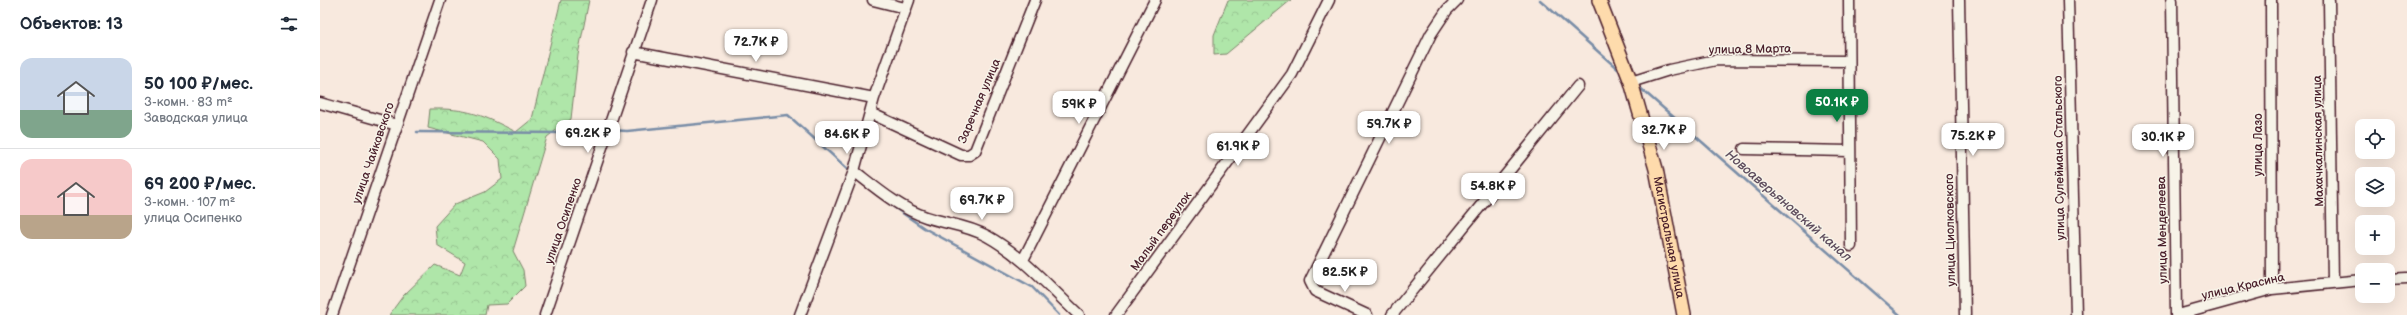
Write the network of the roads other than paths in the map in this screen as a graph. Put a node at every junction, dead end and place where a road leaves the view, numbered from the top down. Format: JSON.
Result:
{"nodes":[{"id":1,"x":440,"y":0,"type":"edge"},
{"id":2,"x":652,"y":0,"type":"edge"},
{"id":3,"x":873,"y":0,"type":"edge"},
{"id":4,"x":1035,"y":0,"type":"edge"},
{"id":5,"x":1155,"y":0,"type":"edge"},
{"id":6,"x":1329,"y":0,"type":"edge"},
{"id":7,"x":1457,"y":0,"type":"edge"},
{"id":8,"x":1599,"y":0,"type":"edge"},
{"id":9,"x":1849,"y":0,"type":"edge"},
{"id":10,"x":1959,"y":0,"type":"edge"},
{"id":11,"x":2068,"y":0,"type":"edge"},
{"id":12,"x":2172,"y":0,"type":"edge"},
{"id":13,"x":2270,"y":0,"type":"edge"},
{"id":14,"x":2329,"y":0,"type":"edge"},
{"id":15,"x":907,"y":4,"type":"edge"},
{"id":16,"x":633,"y":52,"type":"junction"},
{"id":17,"x":1848,"y":61,"type":"junction"},
{"id":18,"x":1631,"y":82,"type":"junction"},
{"id":19,"x":1578,"y":86,"type":"dead end"},
{"id":20,"x":874,"y":98,"type":"junction"},
{"id":21,"x":320,"y":103,"type":"edge"},
{"id":22,"x":870,"y":113,"type":"junction"},
{"id":23,"x":396,"y":125,"type":"junction"},
{"id":24,"x":1744,"y":150,"type":"dead end"},
{"id":25,"x":1849,"y":151,"type":"junction"},
{"id":26,"x":854,"y":171,"type":"junction"},
{"id":27,"x":1850,"y":246,"type":"dead end"},
{"id":28,"x":1023,"y":260,"type":"junction"},
{"id":29,"x":2407,"y":278,"type":"edge"},
{"id":30,"x":2395,"y":279,"type":"edge"},
{"id":31,"x":2355,"y":280,"type":"edge"},
{"id":32,"x":2332,"y":282,"type":"junction"},
{"id":33,"x":2272,"y":289,"type":"junction"},
{"id":34,"x":332,"y":315,"type":"edge"},
{"id":35,"x":545,"y":315,"type":"edge"},
{"id":36,"x":800,"y":315,"type":"edge"},
{"id":37,"x":1079,"y":315,"type":"edge"},
{"id":38,"x":1116,"y":315,"type":"edge"},
{"id":39,"x":1366,"y":315,"type":"edge"},
{"id":40,"x":1392,"y":315,"type":"edge"},
{"id":41,"x":1684,"y":315,"type":"edge"},
{"id":42,"x":1965,"y":315,"type":"edge"},
{"id":43,"x":2076,"y":315,"type":"edge"},
{"id":44,"x":2177,"y":315,"type":"edge"}],
"edges":[{"from":1,"to":23,"type":"street","name":"улица Чайковского"},
{"from":2,"to":16,"type":"street","name":"улица Осипенко"},
{"from":3,"to":15,"type":"street"},
{"from":4,"to":22,"type":"street","name":"Заречная улица"},
{"from":5,"to":28,"type":"street"},
{"from":6,"to":38,"type":"street","name":"Малый переулок"},
{"from":7,"to":39,"type":"street"},
{"from":8,"to":18,"type":"main road","name":"Магистральная улица"},
{"from":9,"to":17,"type":"street"},
{"from":10,"to":42,"type":"street","name":"улица Циолковского"},
{"from":11,"to":43,"type":"street","name":"улица Сулеймана Стальского"},
{"from":12,"to":44,"type":"street","name":"улица Менделеева"},
{"from":13,"to":33,"type":"street","name":"улица Лазо"},
{"from":14,"to":32,"type":"street","name":"Махачкалинская улица"},
{"from":15,"to":20,"type":"street"},
{"from":16,"to":20,"type":"street"},
{"from":16,"to":35,"type":"street","name":"улица Осипенко"},
{"from":17,"to":18,"type":"street","name":"улица 8 Марта"},
{"from":17,"to":25,"type":"street"},
{"from":18,"to":41,"type":"main road","name":"Магистральная улица"},
{"from":19,"to":40,"type":"street"},
{"from":20,"to":22,"type":"street"},
{"from":21,"to":23,"type":"street"},
{"from":22,"to":26,"type":"street"},
{"from":23,"to":34,"type":"street","name":"улица Чайковского"},
{"from":24,"to":25,"type":"street"},
{"from":25,"to":27,"type":"street"},
{"from":26,"to":28,"type":"street"},
{"from":26,"to":36,"type":"street"},
{"from":28,"to":37,"type":"street"},
{"from":29,"to":30,"type":"street"},
{"from":31,"to":32,"type":"street","name":"улица Красина"},
{"from":32,"to":33,"type":"street","name":"улица Красина"},
{"from":33,"to":44,"type":"street","name":"улица Красина"}]}
